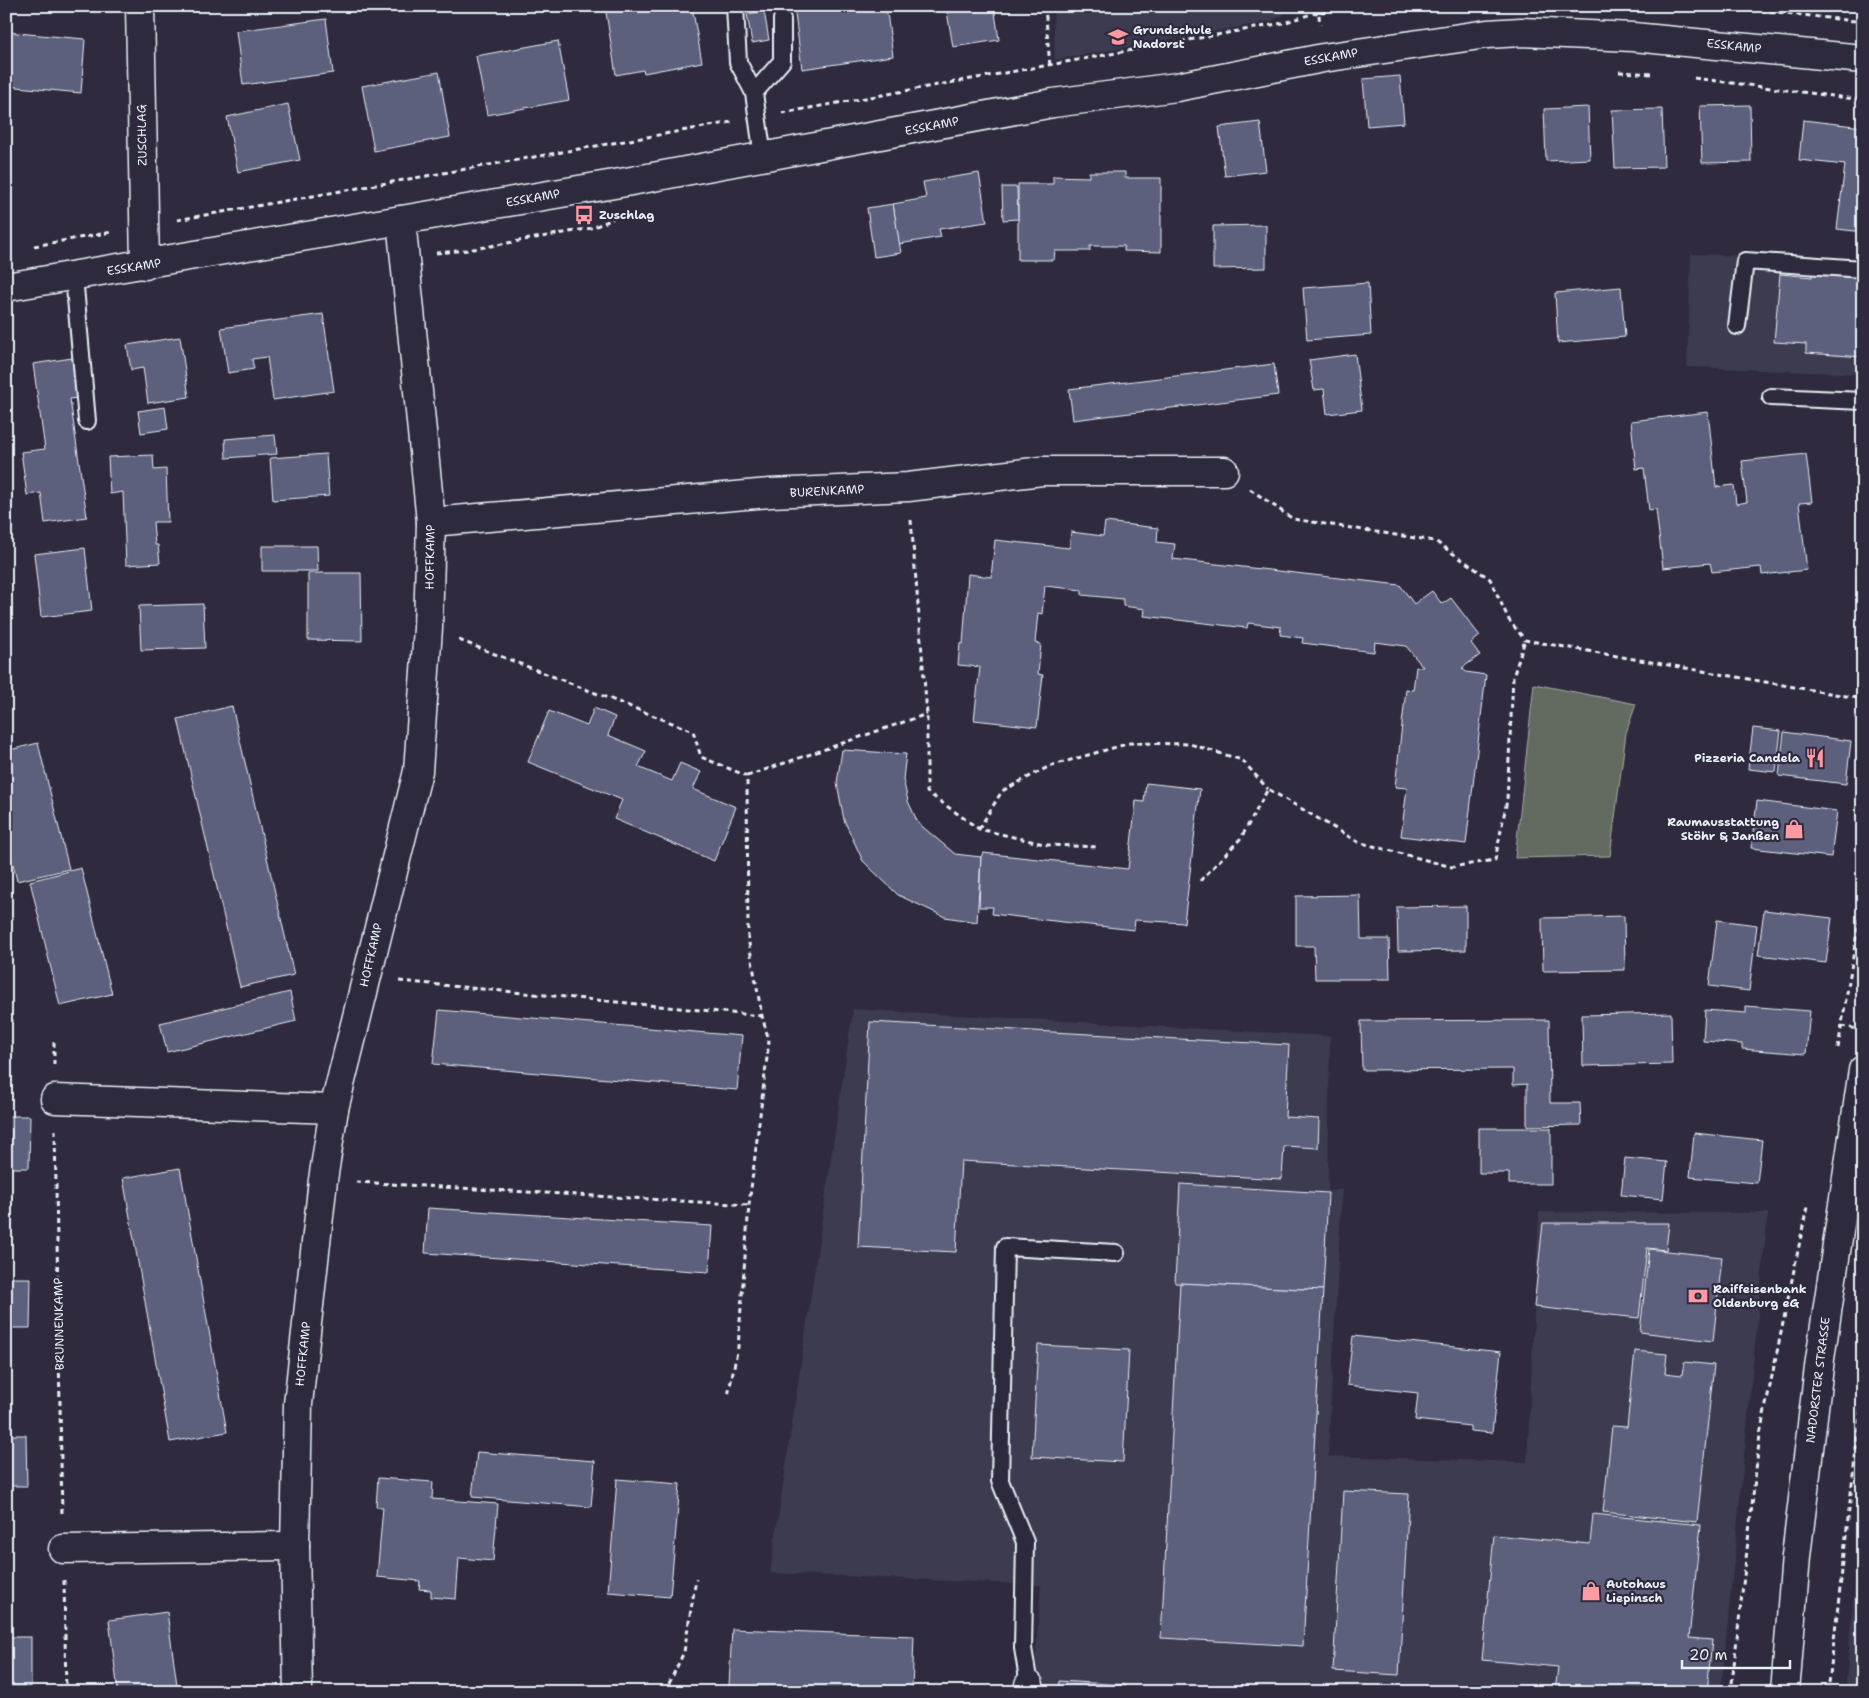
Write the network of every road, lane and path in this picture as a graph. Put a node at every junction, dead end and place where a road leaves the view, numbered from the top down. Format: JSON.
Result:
{"nodes":[{"id":1,"x":140,"y":6,"type":"edge"},
{"id":2,"x":735,"y":6,"type":"edge"},
{"id":3,"x":1045,"y":6,"type":"edge"},
{"id":4,"x":1377,"y":6,"type":"edge"},
{"id":5,"x":1725,"y":6,"type":"edge"},
{"id":6,"x":782,"y":19,"type":"dead end"},
{"id":7,"x":1863,"y":22,"type":"edge"},
{"id":8,"x":1863,"y":59,"type":"edge"},
{"id":9,"x":1050,"y":66,"type":"junction"},
{"id":10,"x":1615,"y":71,"type":"dead end"},
{"id":11,"x":1654,"y":74,"type":"dead end"},
{"id":12,"x":1693,"y":78,"type":"dead end"},
{"id":13,"x":754,"y":93,"type":"junction"},
{"id":14,"x":1863,"y":100,"type":"edge"},
{"id":15,"x":1053,"y":103,"type":"junction"},
{"id":16,"x":758,"y":117,"type":"junction"},
{"id":17,"x":764,"y":157,"type":"junction"},
{"id":18,"x":618,"y":218,"type":"dead end"},
{"id":19,"x":401,"y":220,"type":"junction"},
{"id":20,"x":143,"y":226,"type":"junction"},
{"id":21,"x":26,"y":248,"type":"dead end"},
{"id":22,"x":405,"y":255,"type":"junction"},
{"id":23,"x":145,"y":265,"type":"junction"},
{"id":24,"x":1863,"y":270,"type":"edge"},
{"id":25,"x":74,"y":276,"type":"junction"},
{"id":26,"x":6,"y":287,"type":"edge"},
{"id":27,"x":1737,"y":326,"type":"dead end"},
{"id":28,"x":1772,"y":397,"type":"dead end"},
{"id":29,"x":1863,"y":401,"type":"edge"},
{"id":30,"x":87,"y":421,"type":"dead end"},
{"id":31,"x":1224,"y":471,"type":"joint"},
{"id":32,"x":908,"y":487,"type":"junction"},
{"id":33,"x":431,"y":522,"type":"junction"},
{"id":34,"x":428,"y":628,"type":"junction"},
{"id":35,"x":1525,"y":640,"type":"junction"},
{"id":36,"x":1863,"y":699,"type":"edge"},
{"id":37,"x":927,"y":714,"type":"junction"},
{"id":38,"x":747,"y":776,"type":"junction"},
{"id":39,"x":1268,"y":789,"type":"junction"},
{"id":40,"x":979,"y":829,"type":"junction"},
{"id":41,"x":1099,"y":847,"type":"dead end"},
{"id":42,"x":1200,"y":881,"type":"dead end"},
{"id":43,"x":1863,"y":896,"type":"edge"},
{"id":44,"x":366,"y":978,"type":"junction"},
{"id":45,"x":762,"y":1016,"type":"junction"},
{"id":46,"x":1841,"y":1026,"type":"junction"},
{"id":47,"x":1863,"y":1030,"type":"edge"},
{"id":48,"x":54,"y":1042,"type":"dead end"},
{"id":49,"x":1836,"y":1054,"type":"dead end"},
{"id":50,"x":1863,"y":1070,"type":"edge"},
{"id":51,"x":55,"y":1099,"type":"junction"},
{"id":52,"x":334,"y":1109,"type":"junction"},
{"id":53,"x":323,"y":1180,"type":"junction"},
{"id":54,"x":1808,"y":1200,"type":"dead end"},
{"id":55,"x":749,"y":1205,"type":"junction"},
{"id":56,"x":1116,"y":1253,"type":"dead end"},
{"id":57,"x":1863,"y":1389,"type":"edge"},
{"id":58,"x":728,"y":1396,"type":"dead end"},
{"id":59,"x":296,"y":1546,"type":"junction"},
{"id":60,"x":63,"y":1549,"type":"junction"},
{"id":61,"x":696,"y":1579,"type":"dead end"},
{"id":62,"x":1029,"y":1688,"type":"edge"},
{"id":63,"x":66,"y":1692,"type":"edge"},
{"id":64,"x":298,"y":1692,"type":"edge"},
{"id":65,"x":665,"y":1692,"type":"edge"},
{"id":66,"x":1731,"y":1692,"type":"edge"},
{"id":67,"x":1785,"y":1692,"type":"edge"},
{"id":68,"x":1828,"y":1692,"type":"edge"}],
"edges":[{"from":1,"to":20,"type":"street","name":"ZUSCHLAG"},
{"from":2,"to":13,"type":"lane"},
{"from":3,"to":9,"type":"path"},
{"from":4,"to":9,"type":"path"},
{"from":5,"to":7,"type":"path"},
{"from":6,"to":13,"type":"lane"},
{"from":8,"to":15,"type":"street","name":"ESSKAMP"},
{"from":9,"to":15,"type":"path"},
{"from":9,"to":16,"type":"path"},
{"from":10,"to":11,"type":"path"},
{"from":12,"to":14,"type":"path"},
{"from":13,"to":16,"type":"lane"},
{"from":15,"to":17,"type":"street","name":"ESSKAMP"},
{"from":16,"to":17,"type":"lane"},
{"from":16,"to":20,"type":"path"},
{"from":17,"to":19,"type":"street","name":"ESSKAMP"},
{"from":18,"to":22,"type":"path"},
{"from":19,"to":22,"type":"street","name":"HOFFKAMP"},
{"from":19,"to":23,"type":"street","name":"ESSKAMP"},
{"from":20,"to":21,"type":"path"},
{"from":20,"to":23,"type":"street","name":"ZUSCHLAG"},
{"from":22,"to":33,"type":"street","name":"HOFFKAMP"},
{"from":23,"to":25,"type":"street","name":"ESSKAMP"},
{"from":24,"to":27,"type":"lane"},
{"from":25,"to":26,"type":"street","name":"ESSKAMP"},
{"from":25,"to":30,"type":"lane"},
{"from":28,"to":29,"type":"lane"},
{"from":31,"to":32,"type":"street","name":"BURENKAMP"},
{"from":31,"to":35,"type":"path"},
{"from":32,"to":33,"type":"street","name":"BURENKAMP"},
{"from":32,"to":37,"type":"path"},
{"from":33,"to":34,"type":"street","name":"HOFFKAMP"},
{"from":34,"to":38,"type":"path"},
{"from":34,"to":44,"type":"street","name":"HOFFKAMP"},
{"from":35,"to":36,"type":"path"},
{"from":35,"to":39,"type":"path"},
{"from":37,"to":38,"type":"path"},
{"from":37,"to":40,"type":"path"},
{"from":38,"to":45,"type":"path"},
{"from":39,"to":40,"type":"path"},
{"from":39,"to":42,"type":"path"},
{"from":40,"to":41,"type":"path"},
{"from":43,"to":46,"type":"path"},
{"from":44,"to":45,"type":"path"},
{"from":44,"to":52,"type":"street","name":"HOFFKAMP"},
{"from":45,"to":55,"type":"path"},
{"from":46,"to":47,"type":"path"},
{"from":46,"to":49,"type":"path"},
{"from":48,"to":51,"type":"path","name":"BRUNNENKAMP"},
{"from":50,"to":67,"type":"street","name":"NADORSTER STRASSE"},
{"from":51,"to":52,"type":"street"},
{"from":51,"to":60,"type":"path","name":"BRUNNENKAMP"},
{"from":52,"to":53,"type":"street","name":"HOFFKAMP"},
{"from":53,"to":55,"type":"path"},
{"from":53,"to":59,"type":"street","name":"HOFFKAMP"},
{"from":54,"to":66,"type":"path"},
{"from":55,"to":58,"type":"path"},
{"from":56,"to":62,"type":"lane"},
{"from":57,"to":68,"type":"path"},
{"from":59,"to":60,"type":"street"},
{"from":59,"to":64,"type":"street","name":"HOFFKAMP"},
{"from":60,"to":63,"type":"path","name":"BRUNNENKAMP"},
{"from":61,"to":65,"type":"path"}]}
